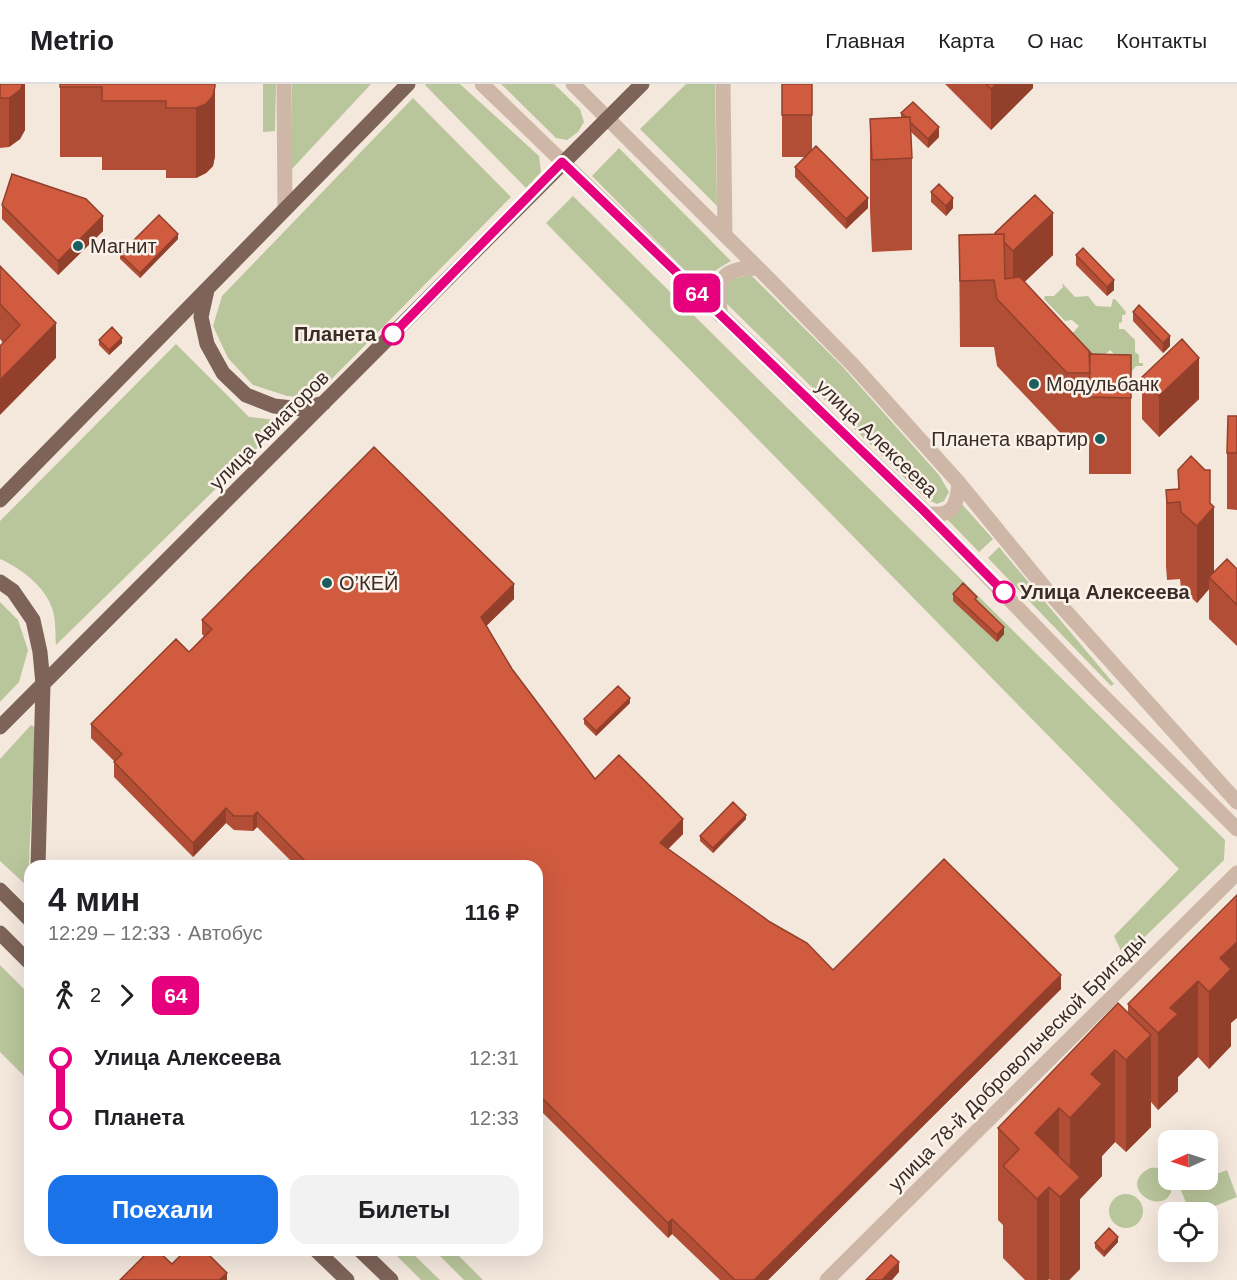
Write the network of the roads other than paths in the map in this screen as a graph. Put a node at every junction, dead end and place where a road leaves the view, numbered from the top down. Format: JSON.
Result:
{"nodes":[{"id":1,"x":284,"y":84,"type":"edge"},
{"id":2,"x":408,"y":84,"type":"edge"},
{"id":3,"x":482,"y":84,"type":"edge"},
{"id":4,"x":573,"y":84,"type":"edge"},
{"id":5,"x":642,"y":84,"type":"edge"},
{"id":6,"x":723,"y":84,"type":"edge"},
{"id":7,"x":608,"y":117,"type":"junction"},
{"id":8,"x":562,"y":162,"type":"junction"},
{"id":9,"x":285,"y":208,"type":"junction"},
{"id":10,"x":725,"y":235,"type":"junction"},
{"id":11,"x":758,"y":268,"type":"junction"},
{"id":12,"x":207,"y":290,"type":"junction"},
{"id":13,"x":721,"y":316,"type":"junction"},
{"id":14,"x":325,"y":403,"type":"junction"},
{"id":15,"x":959,"y":483,"type":"junction"},
{"id":16,"x":0,"y":500,"type":"edge"},
{"id":17,"x":926,"y":513,"type":"junction"},
{"id":18,"x":0,"y":582,"type":"edge"},
{"id":19,"x":43,"y":684,"type":"junction"},
{"id":20,"x":0,"y":727,"type":"edge"},
{"id":21,"x":1237,"y":802,"type":"edge"},
{"id":22,"x":1237,"y":829,"type":"edge"},
{"id":23,"x":38,"y":860,"type":"edge"},
{"id":24,"x":1237,"y":873,"type":"edge"},
{"id":25,"x":0,"y":890,"type":"edge"},
{"id":26,"x":24,"y":914,"type":"edge"},
{"id":27,"x":0,"y":933,"type":"edge"},
{"id":28,"x":24,"y":957,"type":"edge"},
{"id":29,"x":322,"y":1256,"type":"edge"},
{"id":30,"x":366,"y":1256,"type":"edge"},
{"id":31,"x":347,"y":1280,"type":"edge"},
{"id":32,"x":391,"y":1280,"type":"edge"},
{"id":33,"x":827,"y":1280,"type":"edge"}],
"edges":[{"from":1,"to":9,"type":"street"},
{"from":2,"to":9,"type":"main road"},
{"from":3,"to":8,"type":"street","name":"улица Алексеева"},
{"from":4,"to":7,"type":"street","name":"улица Алексеева"},
{"from":5,"to":7,"type":"main road","name":"улица Авиаторов"},
{"from":6,"to":10,"type":"street"},
{"from":7,"to":8,"type":"main road","name":"улица Авиаторов"},
{"from":7,"to":10,"type":"street","name":"улица Алексеева"},
{"from":8,"to":13,"type":"street","name":"улица Алексеева"},
{"from":8,"to":14,"type":"main road","name":"улица Авиаторов"},
{"from":9,"to":12,"type":"main road"},
{"from":10,"to":11,"type":"street","name":"улица Алексеева"},
{"from":11,"to":13,"type":"street"},
{"from":11,"to":15,"type":"street","name":"улица Алексеева"},
{"from":12,"to":14,"type":"main road"},
{"from":12,"to":16,"type":"main road"},
{"from":13,"to":17,"type":"street","name":"улица Алексеева"},
{"from":14,"to":19,"type":"main road","name":"улица Авиаторов"},
{"from":15,"to":17,"type":"street"},
{"from":15,"to":21,"type":"street","name":"улица Алексеева"},
{"from":17,"to":22,"type":"street","name":"улица Алексеева"},
{"from":18,"to":19,"type":"main road"},
{"from":19,"to":20,"type":"main road","name":"улица Авиаторов"},
{"from":19,"to":23,"type":"main road"},
{"from":24,"to":33,"type":"street","name":"улица 78-й Добровольческой Бригады"},
{"from":25,"to":26,"type":"main road"},
{"from":27,"to":28,"type":"main road"},
{"from":29,"to":31,"type":"main road"},
{"from":30,"to":32,"type":"main road"}]}
